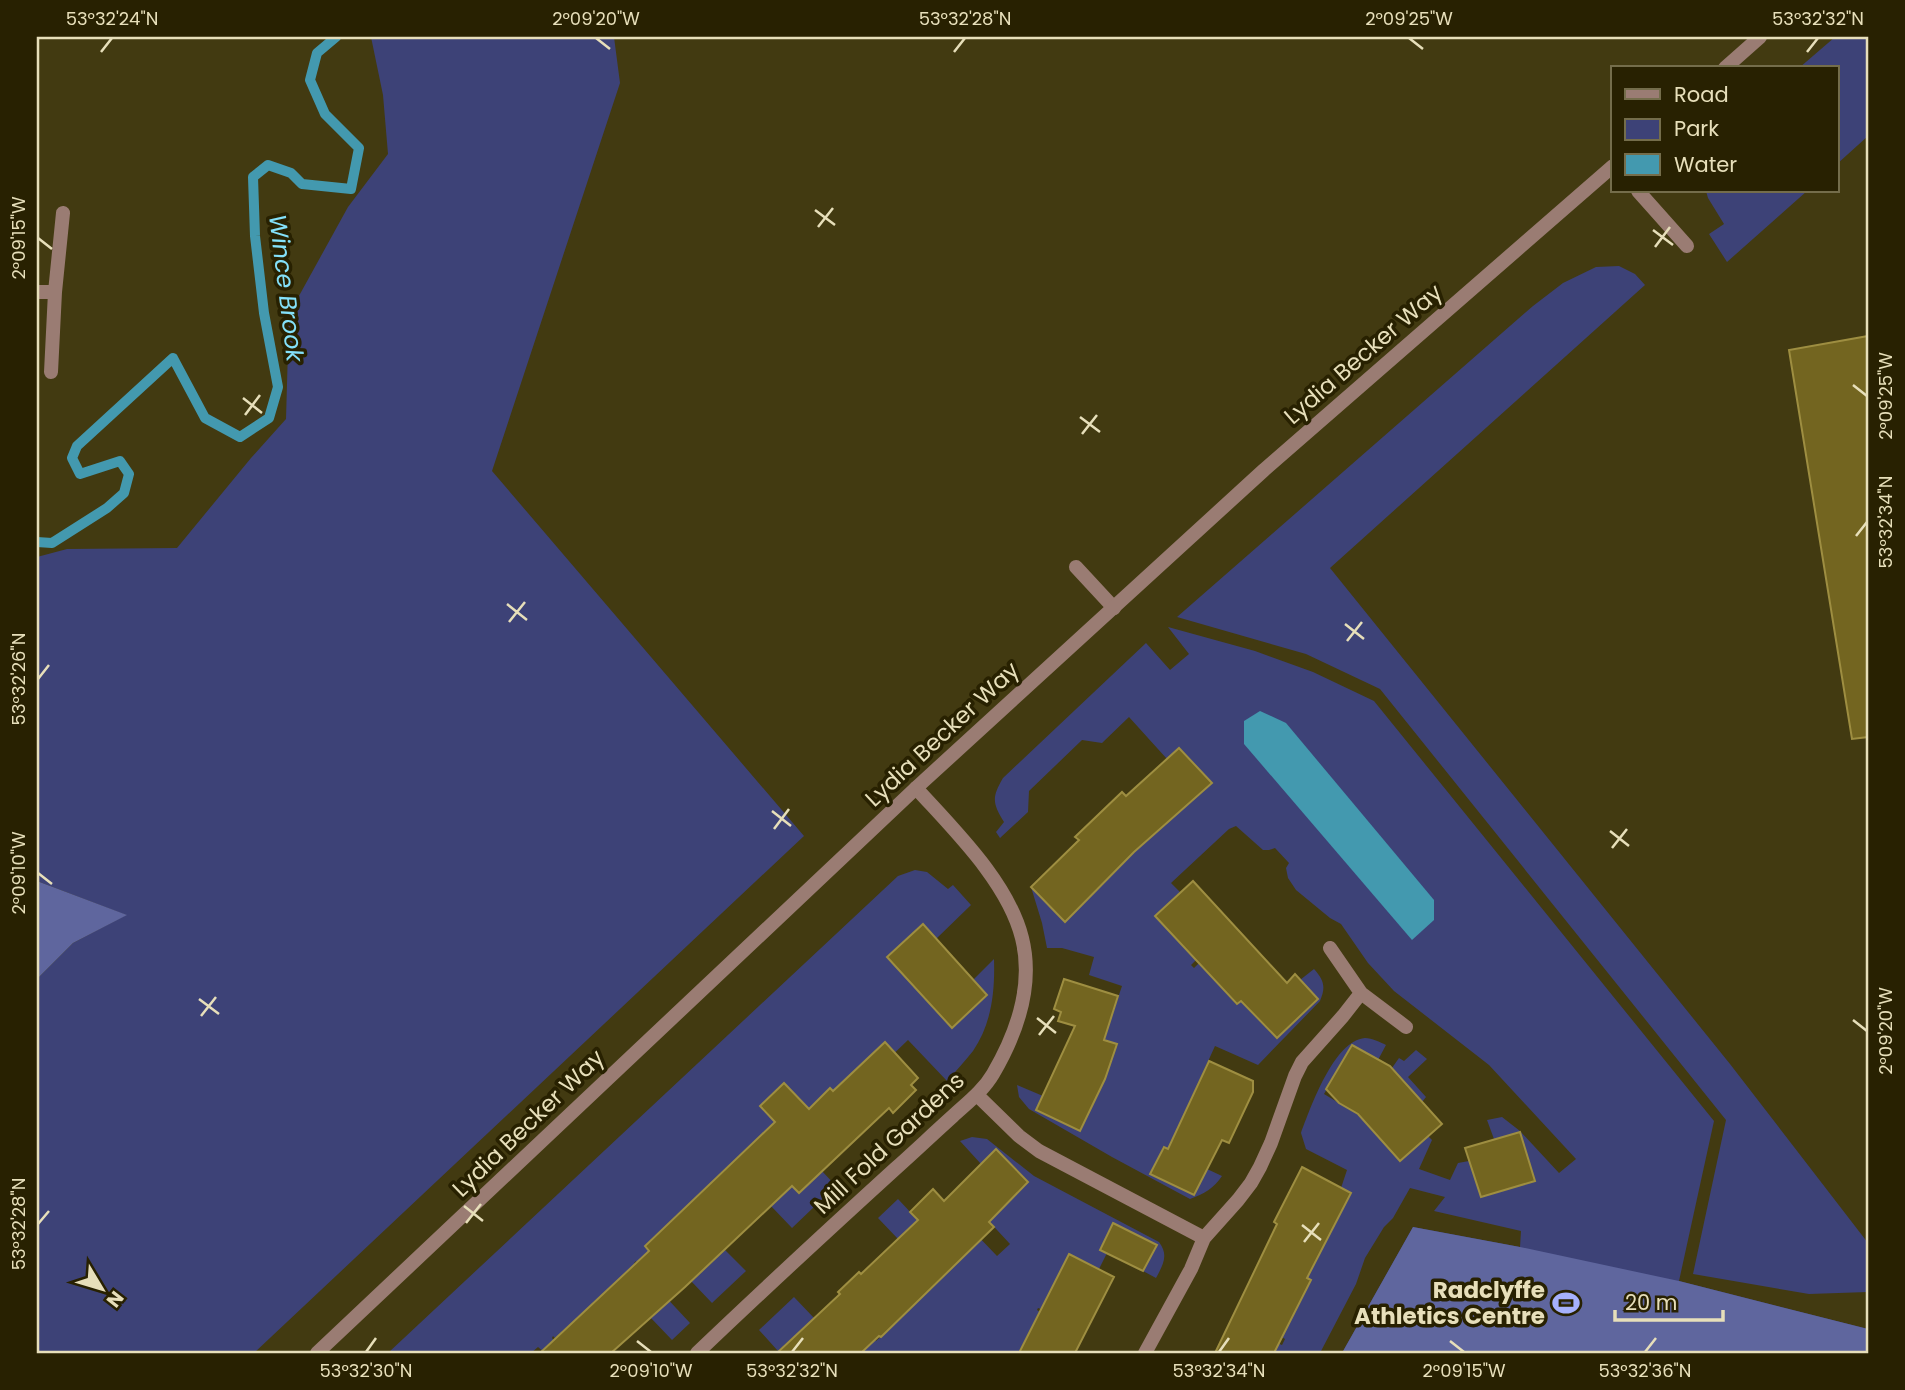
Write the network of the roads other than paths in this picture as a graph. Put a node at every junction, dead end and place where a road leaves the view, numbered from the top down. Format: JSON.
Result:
{"nodes":[{"id":1,"x":1760,"y":37,"type":"edge"},
{"id":2,"x":1727,"y":66,"type":"edge"},
{"id":3,"x":1611,"y":168,"type":"edge"},
{"id":4,"x":1638,"y":192,"type":"edge"},
{"id":5,"x":64,"y":213,"type":"dead end"},
{"id":6,"x":1687,"y":246,"type":"dead end"},
{"id":7,"x":37,"y":292,"type":"edge"},
{"id":8,"x":55,"y":292,"type":"junction"},
{"id":9,"x":51,"y":372,"type":"dead end"},
{"id":10,"x":1076,"y":567,"type":"dead end"},
{"id":11,"x":1114,"y":608,"type":"junction"},
{"id":12,"x":916,"y":788,"type":"junction"},
{"id":13,"x":1330,"y":948,"type":"dead end"},
{"id":14,"x":1360,"y":993,"type":"junction"},
{"id":15,"x":1406,"y":1027,"type":"dead end"},
{"id":16,"x":977,"y":1095,"type":"junction"},
{"id":17,"x":1204,"y":1238,"type":"junction"},
{"id":18,"x":317,"y":1353,"type":"edge"},
{"id":19,"x":697,"y":1353,"type":"edge"},
{"id":20,"x":1145,"y":1353,"type":"edge"}],
"edges":[{"from":1,"to":2,"type":"street"},
{"from":3,"to":11,"type":"street","name":"Lydia Becker Way"},
{"from":4,"to":6,"type":"street"},
{"from":5,"to":8,"type":"street"},
{"from":7,"to":8,"type":"street"},
{"from":8,"to":9,"type":"street"},
{"from":10,"to":11,"type":"street"},
{"from":11,"to":12,"type":"street","name":"Lydia Becker Way"},
{"from":12,"to":16,"type":"street","name":"Mill Fold Gardens"},
{"from":12,"to":18,"type":"street","name":"Lydia Becker Way"},
{"from":13,"to":14,"type":"street"},
{"from":14,"to":15,"type":"street"},
{"from":14,"to":17,"type":"street"},
{"from":16,"to":17,"type":"street"},
{"from":16,"to":19,"type":"street","name":"Mill Fold Gardens"},
{"from":17,"to":20,"type":"street"}]}
